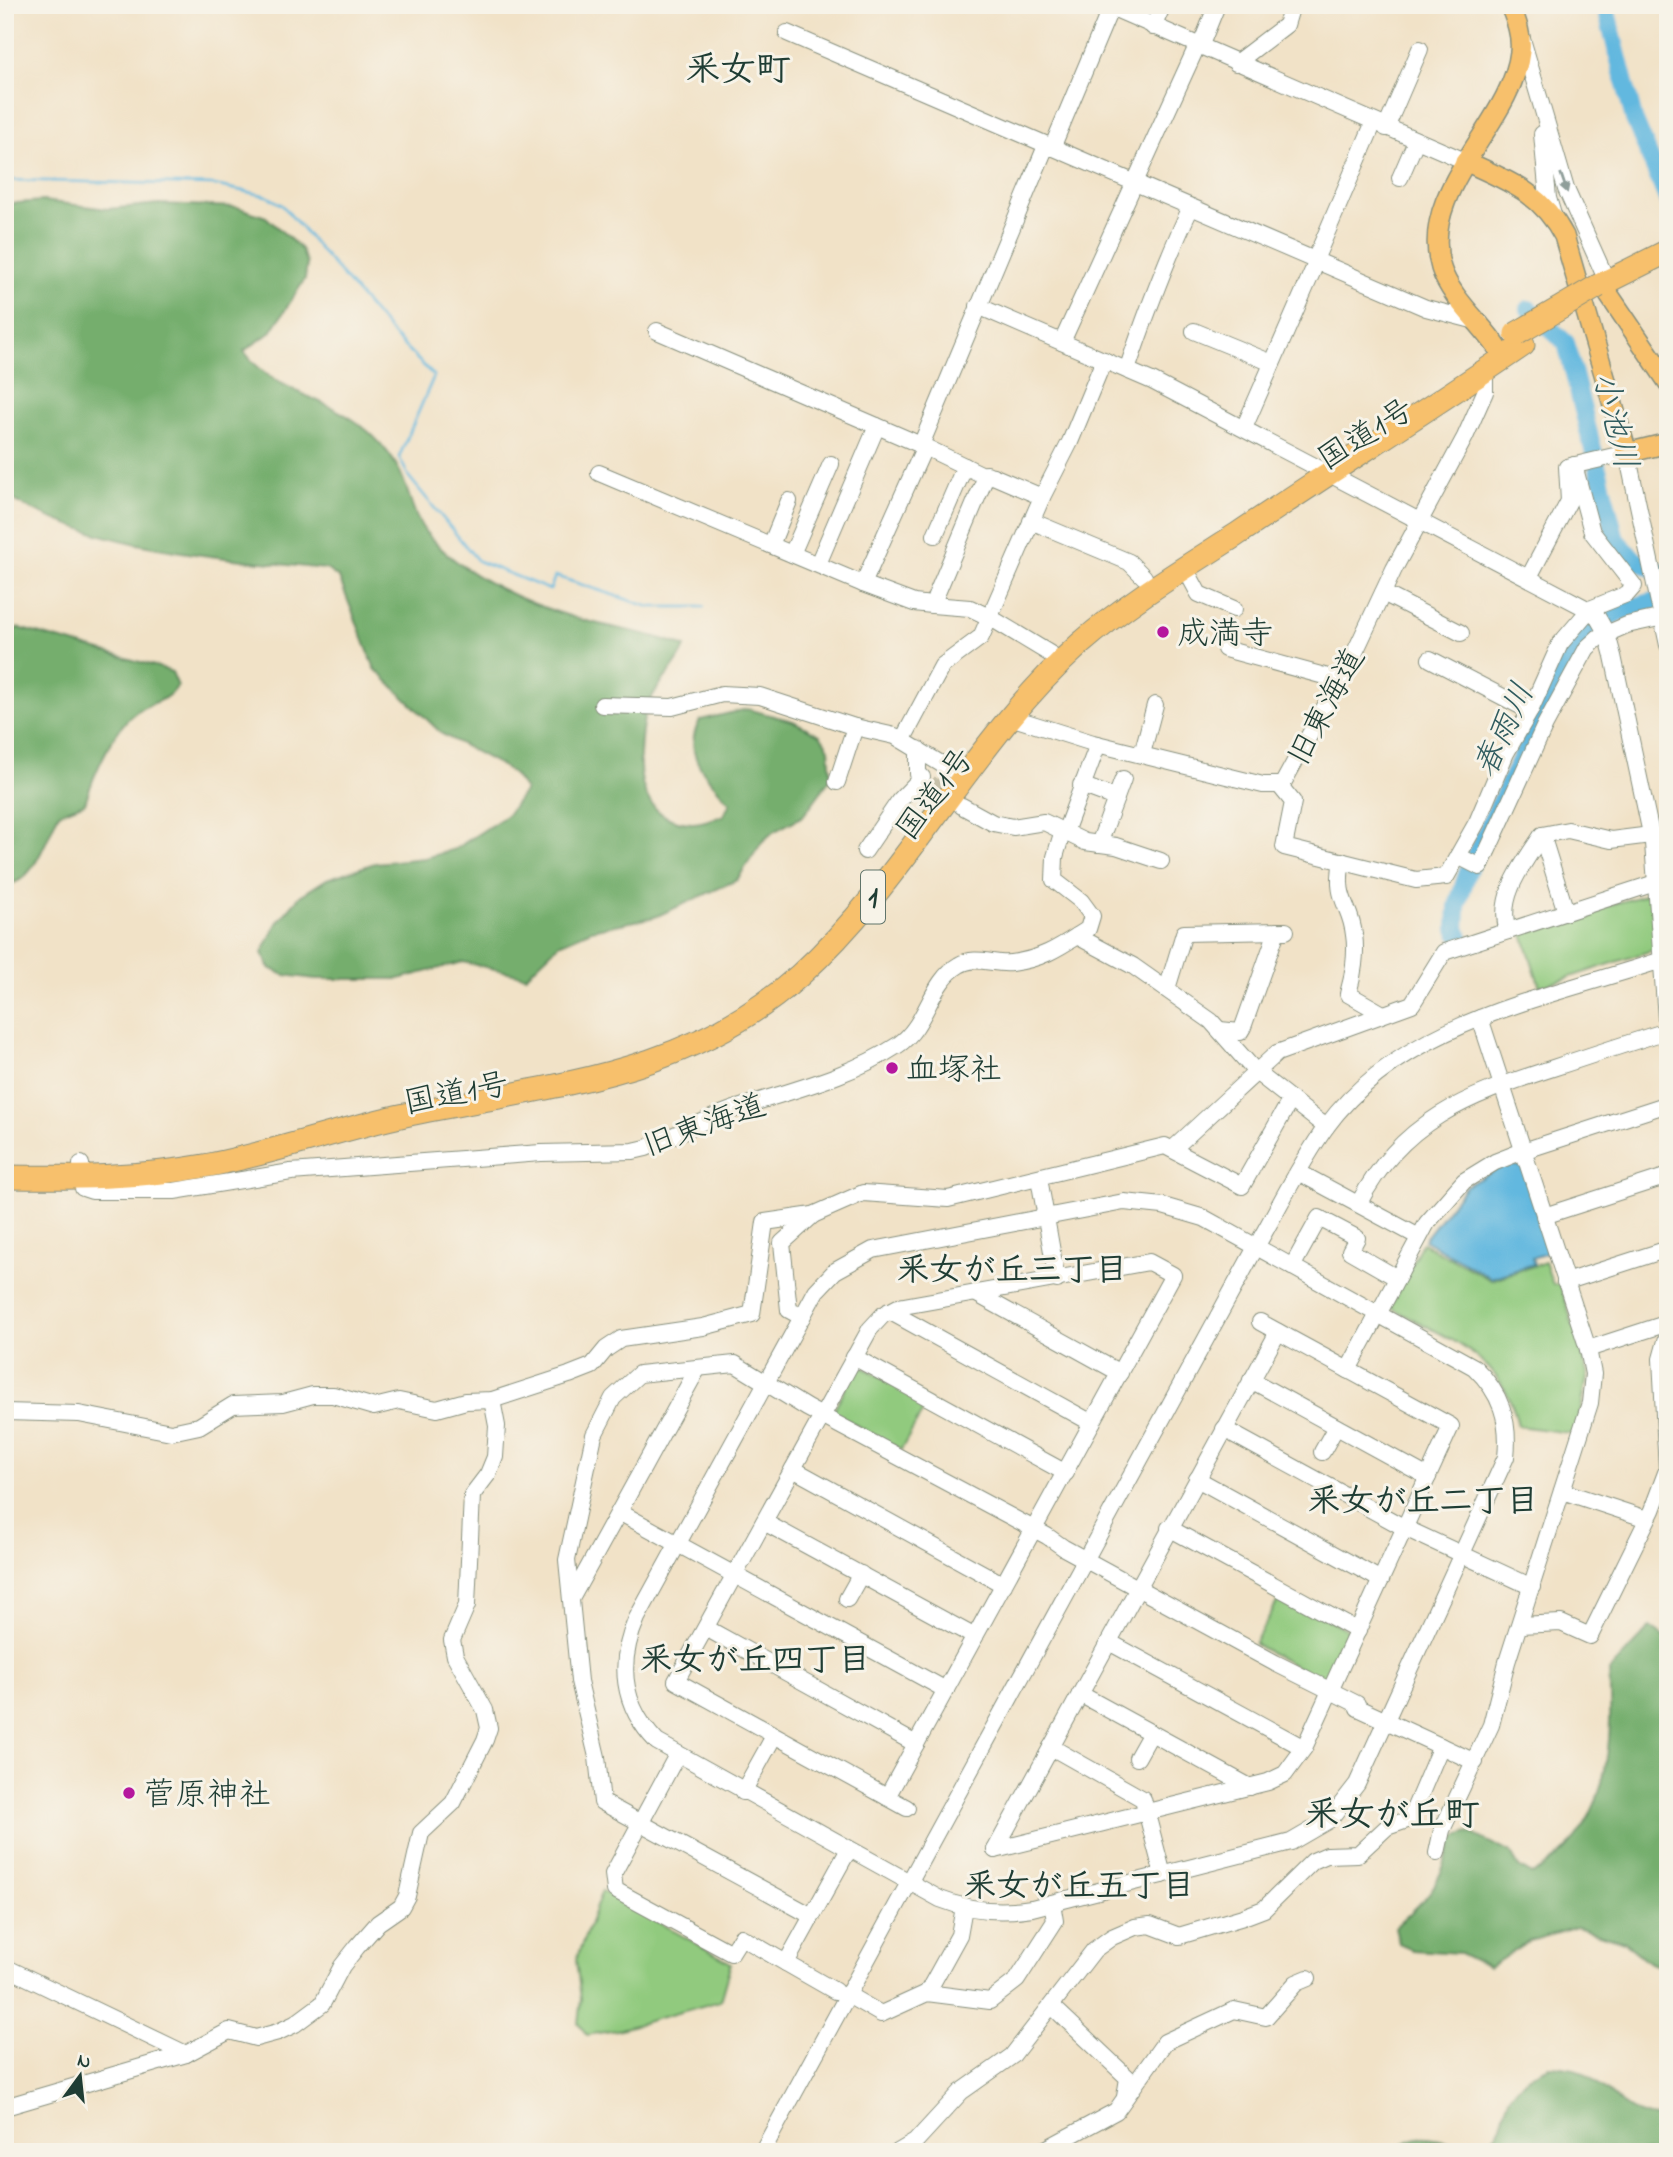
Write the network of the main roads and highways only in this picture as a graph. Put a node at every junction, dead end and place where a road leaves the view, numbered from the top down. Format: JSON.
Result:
{"nodes":[{"id":1,"x":1513,"y":14,"type":"edge"},
{"id":2,"x":1465,"y":161,"type":"junction"},
{"id":3,"x":1668,"y":251,"type":"edge"},
{"id":4,"x":1668,"y":268,"type":"edge"},
{"id":5,"x":1610,"y":287,"type":"junction"},
{"id":6,"x":1512,"y":342,"type":"junction"},
{"id":7,"x":1668,"y":382,"type":"edge"},
{"id":8,"x":1668,"y":443,"type":"edge"},
{"id":9,"x":1322,"y":468,"type":"junction"},
{"id":10,"x":1055,"y":657,"type":"junction"},
{"id":11,"x":957,"y":774,"type":"junction"},
{"id":12,"x":5,"y":1163,"type":"edge"},
{"id":13,"x":82,"y":1171,"type":"junction"},
{"id":14,"x":5,"y":1177,"type":"edge"}],
"edges":[{"from":1,"to":2,"type":"main road"},
{"from":2,"to":6,"type":"main road"},
{"from":2,"to":8,"type":"main road"},
{"from":3,"to":5,"type":"highway","name":"国道1号","number":"1"},
{"from":4,"to":5,"type":"highway","name":"国道1号","number":"1"},
{"from":5,"to":6,"type":"highway","name":"国道1号","number":"1"},
{"from":5,"to":7,"type":"main road"},
{"from":6,"to":9,"type":"highway","name":"国道1号","number":"1"},
{"from":6,"to":9,"type":"highway","name":"国道1号","number":"1"},
{"from":9,"to":10,"type":"highway","name":"国道1号","number":"1"},
{"from":9,"to":10,"type":"highway","name":"国道1号","number":"1"},
{"from":10,"to":11,"type":"highway","name":"国道1号","number":"1"},
{"from":10,"to":11,"type":"highway","name":"国道1号","number":"1"},
{"from":11,"to":13,"type":"highway","name":"国道1号","number":"1"},
{"from":12,"to":13,"type":"highway","name":"国道1号","number":"1"},
{"from":13,"to":14,"type":"highway","name":"国道1号","number":"1"}]}
